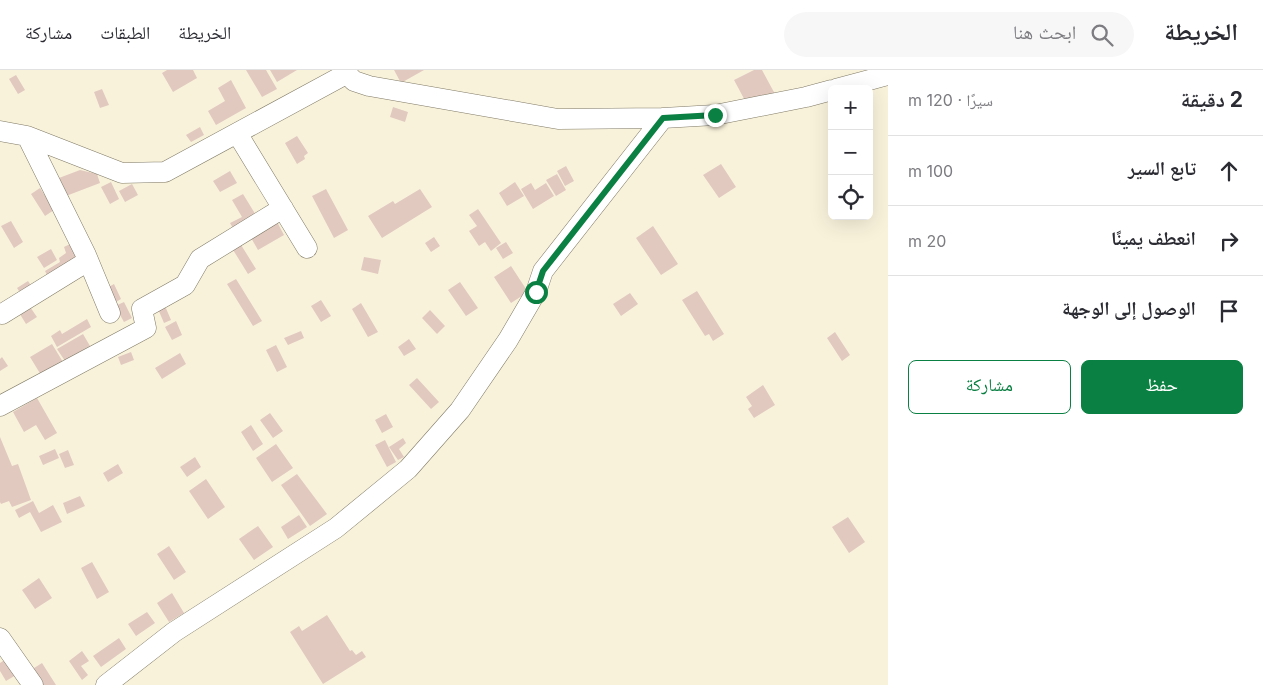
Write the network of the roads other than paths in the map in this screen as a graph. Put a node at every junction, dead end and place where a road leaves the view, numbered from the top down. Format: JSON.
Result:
{"nodes":[{"id":1,"x":344,"y":72,"type":"edge"},
{"id":2,"x":888,"y":75,"type":"edge"},
{"id":3,"x":851,"y":85,"type":"edge"},
{"id":4,"x":828,"y":91,"type":"edge"},
{"id":5,"x":663,"y":118,"type":"junction"},
{"id":6,"x":0,"y":131,"type":"edge"},
{"id":7,"x":236,"y":133,"type":"junction"},
{"id":8,"x":27,"y":136,"type":"junction"},
{"id":9,"x":283,"y":208,"type":"junction"},
{"id":10,"x":307,"y":248,"type":"dead end"},
{"id":11,"x":88,"y":261,"type":"junction"},
{"id":12,"x":110,"y":313,"type":"dead end"},
{"id":13,"x":2,"y":314,"type":"dead end"},
{"id":14,"x":0,"y":406,"type":"edge"},
{"id":15,"x":0,"y":638,"type":"edge"},
{"id":16,"x":33,"y":685,"type":"edge"},
{"id":17,"x":106,"y":685,"type":"edge"}],
"edges":[{"from":1,"to":5,"type":"street"},
{"from":1,"to":7,"type":"street"},
{"from":2,"to":3,"type":"street"},
{"from":4,"to":5,"type":"street"},
{"from":5,"to":17,"type":"street"},
{"from":6,"to":8,"type":"street"},
{"from":7,"to":8,"type":"street"},
{"from":7,"to":9,"type":"street"},
{"from":8,"to":11,"type":"street"},
{"from":9,"to":10,"type":"street"},
{"from":9,"to":14,"type":"street"},
{"from":11,"to":12,"type":"street"},
{"from":11,"to":13,"type":"street"},
{"from":15,"to":16,"type":"street"}]}
